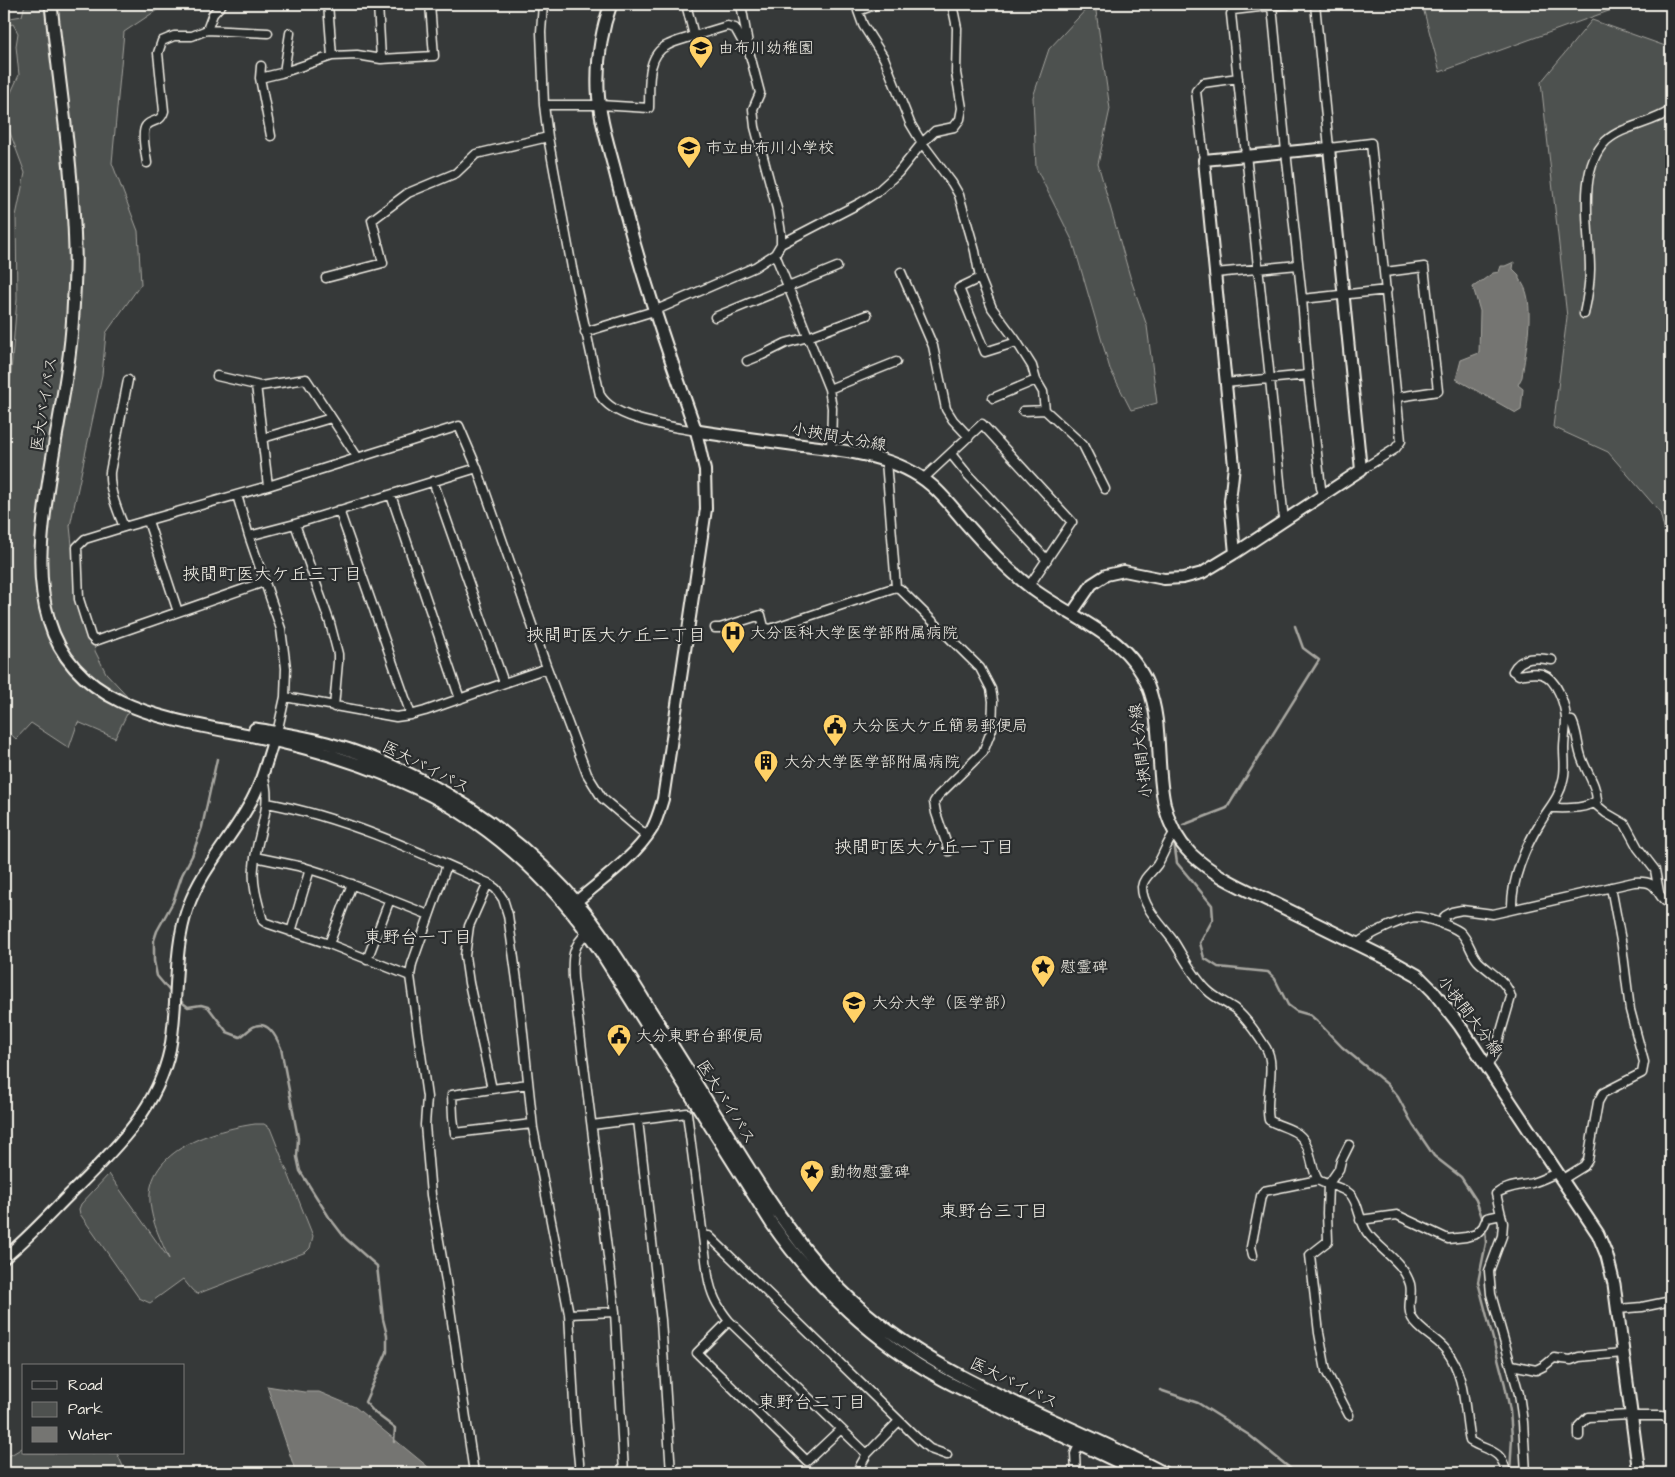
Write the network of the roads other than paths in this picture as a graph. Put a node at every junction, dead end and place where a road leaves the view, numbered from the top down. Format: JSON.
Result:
{"nodes":[{"id":1,"x":51,"y":4,"type":"edge"},
{"id":2,"x":222,"y":4,"type":"edge"},
{"id":3,"x":328,"y":4,"type":"edge"},
{"id":4,"x":378,"y":4,"type":"edge"},
{"id":5,"x":430,"y":4,"type":"edge"},
{"id":6,"x":543,"y":4,"type":"edge"},
{"id":7,"x":612,"y":4,"type":"edge"},
{"id":8,"x":686,"y":4,"type":"edge"},
{"id":9,"x":741,"y":4,"type":"edge"},
{"id":10,"x":877,"y":4,"type":"edge"},
{"id":11,"x":952,"y":4,"type":"edge"},
{"id":12,"x":1287,"y":4,"type":"edge"},
{"id":13,"x":1315,"y":4,"type":"edge"},
{"id":14,"x":1272,"y":6,"type":"junction"},
{"id":15,"x":207,"y":30,"type":"junction"},
{"id":16,"x":268,"y":33,"type":"dead end"},
{"id":17,"x":290,"y":33,"type":"dead end"},
{"id":18,"x":694,"y":36,"type":"junction"},
{"id":19,"x":750,"y":55,"type":"junction"},
{"id":20,"x":332,"y":56,"type":"junction"},
{"id":21,"x":381,"y":59,"type":"junction"},
{"id":22,"x":261,"y":66,"type":"dead end"},
{"id":23,"x":284,"y":72,"type":"junction"},
{"id":24,"x":260,"y":78,"type":"junction"},
{"id":25,"x":1238,"y":78,"type":"junction"},
{"id":26,"x":544,"y":105,"type":"junction"},
{"id":27,"x":600,"y":105,"type":"junction"},
{"id":28,"x":1671,"y":110,"type":"edge"},
{"id":29,"x":271,"y":136,"type":"dead end"},
{"id":30,"x":548,"y":137,"type":"junction"},
{"id":31,"x":922,"y":143,"type":"junction"},
{"id":32,"x":1329,"y":148,"type":"junction"},
{"id":33,"x":1286,"y":152,"type":"junction"},
{"id":34,"x":1247,"y":155,"type":"junction"},
{"id":35,"x":1204,"y":160,"type":"junction"},
{"id":36,"x":147,"y":163,"type":"dead end"},
{"id":37,"x":781,"y":244,"type":"junction"},
{"id":38,"x":775,"y":254,"type":"junction"},
{"id":39,"x":1298,"y":265,"type":"junction"},
{"id":40,"x":837,"y":268,"type":"dead end"},
{"id":41,"x":1258,"y":269,"type":"junction"},
{"id":42,"x":901,"y":272,"type":"dead end"},
{"id":43,"x":1385,"y":272,"type":"junction"},
{"id":44,"x":1215,"y":273,"type":"junction"},
{"id":45,"x":326,"y":278,"type":"dead end"},
{"id":46,"x":980,"y":278,"type":"junction"},
{"id":47,"x":789,"y":288,"type":"junction"},
{"id":48,"x":1387,"y":290,"type":"junction"},
{"id":49,"x":1344,"y":294,"type":"junction"},
{"id":50,"x":1302,"y":299,"type":"junction"},
{"id":51,"x":654,"y":311,"type":"junction"},
{"id":52,"x":1584,"y":314,"type":"dead end"},
{"id":53,"x":867,"y":315,"type":"dead end"},
{"id":54,"x":715,"y":316,"type":"dead end"},
{"id":55,"x":586,"y":332,"type":"junction"},
{"id":56,"x":808,"y":337,"type":"junction"},
{"id":57,"x":1017,"y":342,"type":"junction"},
{"id":58,"x":747,"y":360,"type":"dead end"},
{"id":59,"x":896,"y":362,"type":"dead end"},
{"id":60,"x":1308,"y":375,"type":"junction"},
{"id":61,"x":217,"y":376,"type":"dead end"},
{"id":62,"x":1270,"y":378,"type":"junction"},
{"id":63,"x":128,"y":380,"type":"dead end"},
{"id":64,"x":1036,"y":380,"type":"junction"},
{"id":65,"x":1226,"y":383,"type":"junction"},
{"id":66,"x":256,"y":385,"type":"junction"},
{"id":67,"x":829,"y":388,"type":"junction"},
{"id":68,"x":1398,"y":397,"type":"junction"},
{"id":69,"x":992,"y":398,"type":"dead end"},
{"id":70,"x":1045,"y":410,"type":"junction"},
{"id":71,"x":1023,"y":411,"type":"dead end"},
{"id":72,"x":331,"y":418,"type":"junction"},
{"id":73,"x":696,"y":431,"type":"junction"},
{"id":74,"x":968,"y":437,"type":"junction"},
{"id":75,"x":263,"y":438,"type":"junction"},
{"id":76,"x":831,"y":450,"type":"junction"},
{"id":77,"x":951,"y":454,"type":"junction"},
{"id":78,"x":358,"y":458,"type":"junction"},
{"id":79,"x":886,"y":461,"type":"junction"},
{"id":80,"x":476,"y":468,"type":"junction"},
{"id":81,"x":1361,"y":470,"type":"junction"},
{"id":82,"x":923,"y":479,"type":"junction"},
{"id":83,"x":433,"y":481,"type":"junction"},
{"id":84,"x":268,"y":486,"type":"junction"},
{"id":85,"x":1106,"y":489,"type":"dead end"},
{"id":86,"x":237,"y":495,"type":"junction"},
{"id":87,"x":391,"y":495,"type":"junction"},
{"id":88,"x":1324,"y":495,"type":"junction"},
{"id":89,"x":339,"y":510,"type":"junction"},
{"id":90,"x":1285,"y":520,"type":"junction"},
{"id":91,"x":148,"y":521,"type":"junction"},
{"id":92,"x":295,"y":524,"type":"junction"},
{"id":93,"x":124,"y":527,"type":"junction"},
{"id":94,"x":248,"y":536,"type":"junction"},
{"id":95,"x":1235,"y":553,"type":"junction"},
{"id":96,"x":1047,"y":560,"type":"junction"},
{"id":97,"x":264,"y":582,"type":"junction"},
{"id":98,"x":1029,"y":586,"type":"junction"},
{"id":99,"x":896,"y":587,"type":"junction"},
{"id":100,"x":178,"y":612,"type":"junction"},
{"id":101,"x":1072,"y":614,"type":"junction"},
{"id":102,"x":715,"y":628,"type":"dead end"},
{"id":103,"x":1552,"y":660,"type":"dead end"},
{"id":104,"x":547,"y":668,"type":"junction"},
{"id":105,"x":504,"y":683,"type":"junction"},
{"id":106,"x":285,"y":697,"type":"junction"},
{"id":107,"x":460,"y":699,"type":"junction"},
{"id":108,"x":334,"y":707,"type":"junction"},
{"id":109,"x":412,"y":715,"type":"junction"},
{"id":110,"x":1566,"y":720,"type":"junction"},
{"id":111,"x":275,"y":736,"type":"junction"},
{"id":112,"x":262,"y":775,"type":"junction"},
{"id":113,"x":267,"y":803,"type":"junction"},
{"id":114,"x":1594,"y":803,"type":"junction"},
{"id":115,"x":1550,"y":808,"type":"junction"},
{"id":116,"x":1176,"y":832,"type":"junction"},
{"id":117,"x":646,"y":836,"type":"junction"},
{"id":118,"x":949,"y":851,"type":"dead end"},
{"id":119,"x":255,"y":857,"type":"junction"},
{"id":120,"x":447,"y":866,"type":"junction"},
{"id":121,"x":310,"y":869,"type":"junction"},
{"id":122,"x":488,"y":883,"type":"junction"},
{"id":123,"x":352,"y":884,"type":"junction"},
{"id":124,"x":1611,"y":887,"type":"junction"},
{"id":125,"x":1659,"y":892,"type":"junction"},
{"id":126,"x":390,"y":899,"type":"junction"},
{"id":127,"x":573,"y":905,"type":"junction"},
{"id":128,"x":1671,"y":905,"type":"edge"},
{"id":129,"x":1512,"y":909,"type":"junction"},
{"id":130,"x":429,"y":915,"type":"junction"},
{"id":131,"x":1442,"y":924,"type":"junction"},
{"id":132,"x":291,"y":932,"type":"junction"},
{"id":133,"x":588,"y":932,"type":"junction"},
{"id":134,"x":329,"y":944,"type":"junction"},
{"id":135,"x":1357,"y":944,"type":"junction"},
{"id":136,"x":367,"y":960,"type":"junction"},
{"id":137,"x":410,"y":976,"type":"junction"},
{"id":138,"x":1488,"y":1066,"type":"junction"},
{"id":139,"x":528,"y":1084,"type":"junction"},
{"id":140,"x":492,"y":1090,"type":"junction"},
{"id":141,"x":638,"y":1120,"type":"junction"},
{"id":142,"x":532,"y":1124,"type":"junction"},
{"id":143,"x":592,"y":1125,"type":"junction"},
{"id":144,"x":1350,"y":1145,"type":"dead end"},
{"id":145,"x":1560,"y":1175,"type":"junction"},
{"id":146,"x":1318,"y":1180,"type":"junction"},
{"id":147,"x":1328,"y":1185,"type":"junction"},
{"id":148,"x":1500,"y":1215,"type":"junction"},
{"id":149,"x":1360,"y":1220,"type":"junction"},
{"id":150,"x":703,"y":1236,"type":"junction"},
{"id":151,"x":1253,"y":1254,"type":"dead end"},
{"id":152,"x":4,"y":1258,"type":"edge"},
{"id":153,"x":1671,"y":1301,"type":"edge"},
{"id":154,"x":1618,"y":1309,"type":"junction"},
{"id":155,"x":615,"y":1312,"type":"junction"},
{"id":156,"x":569,"y":1314,"type":"junction"},
{"id":157,"x":729,"y":1321,"type":"junction"},
{"id":158,"x":1624,"y":1353,"type":"junction"},
{"id":159,"x":1512,"y":1366,"type":"junction"},
{"id":160,"x":1349,"y":1415,"type":"dead end"},
{"id":161,"x":1631,"y":1416,"type":"junction"},
{"id":162,"x":1671,"y":1420,"type":"edge"},
{"id":163,"x":898,"y":1422,"type":"junction"},
{"id":164,"x":841,"y":1429,"type":"junction"},
{"id":165,"x":1579,"y":1436,"type":"dead end"},
{"id":166,"x":1078,"y":1447,"type":"dead end"},
{"id":167,"x":867,"y":1454,"type":"junction"},
{"id":168,"x":946,"y":1455,"type":"dead end"},
{"id":169,"x":1637,"y":1472,"type":"edge"},
{"id":170,"x":474,"y":1473,"type":"edge"},
{"id":171,"x":580,"y":1473,"type":"edge"},
{"id":172,"x":624,"y":1473,"type":"edge"},
{"id":173,"x":671,"y":1473,"type":"edge"},
{"id":174,"x":856,"y":1473,"type":"edge"},
{"id":175,"x":1076,"y":1473,"type":"edge"},
{"id":176,"x":1141,"y":1473,"type":"edge"},
{"id":177,"x":1164,"y":1473,"type":"edge"},
{"id":178,"x":1506,"y":1473,"type":"edge"},
{"id":179,"x":1526,"y":1473,"type":"edge"}],
"edges":[{"from":1,"to":111,"type":"main road","name":"医大バイパス"},
{"from":2,"to":15,"type":"street"},
{"from":3,"to":20,"type":"street"},
{"from":4,"to":21,"type":"street"},
{"from":5,"to":21,"type":"street"},
{"from":6,"to":26,"type":"street"},
{"from":7,"to":27,"type":"main road"},
{"from":8,"to":18,"type":"street"},
{"from":9,"to":19,"type":"street"},
{"from":10,"to":31,"type":"street"},
{"from":11,"to":31,"type":"street"},
{"from":12,"to":14,"type":"street"},
{"from":13,"to":32,"type":"street"},
{"from":14,"to":25,"type":"street"},
{"from":14,"to":33,"type":"street"},
{"from":15,"to":16,"type":"street"},
{"from":15,"to":36,"type":"street"},
{"from":17,"to":23,"type":"street"},
{"from":18,"to":19,"type":"street"},
{"from":18,"to":27,"type":"street"},
{"from":19,"to":37,"type":"street"},
{"from":20,"to":21,"type":"street"},
{"from":20,"to":23,"type":"street"},
{"from":22,"to":24,"type":"street"},
{"from":23,"to":24,"type":"street"},
{"from":24,"to":29,"type":"street"},
{"from":25,"to":34,"type":"street"},
{"from":25,"to":35,"type":"street"},
{"from":26,"to":27,"type":"street"},
{"from":26,"to":30,"type":"street"},
{"from":27,"to":51,"type":"main road"},
{"from":28,"to":52,"type":"street"},
{"from":30,"to":45,"type":"street"},
{"from":30,"to":55,"type":"street"},
{"from":31,"to":37,"type":"street"},
{"from":31,"to":46,"type":"street"},
{"from":32,"to":33,"type":"street"},
{"from":32,"to":43,"type":"street"},
{"from":32,"to":49,"type":"street"},
{"from":33,"to":34,"type":"street"},
{"from":33,"to":39,"type":"street"},
{"from":34,"to":35,"type":"street"},
{"from":34,"to":41,"type":"street"},
{"from":35,"to":44,"type":"street"},
{"from":37,"to":38,"type":"street"},
{"from":38,"to":47,"type":"street"},
{"from":38,"to":51,"type":"street"},
{"from":39,"to":41,"type":"street"},
{"from":39,"to":50,"type":"street"},
{"from":40,"to":47,"type":"street"},
{"from":41,"to":44,"type":"street"},
{"from":41,"to":62,"type":"street"},
{"from":42,"to":74,"type":"street"},
{"from":43,"to":48,"type":"street"},
{"from":43,"to":68,"type":"street"},
{"from":44,"to":65,"type":"street"},
{"from":46,"to":57,"type":"street"},
{"from":46,"to":57,"type":"street"},
{"from":47,"to":54,"type":"street"},
{"from":47,"to":56,"type":"street"},
{"from":48,"to":49,"type":"street"},
{"from":48,"to":68,"type":"street"},
{"from":49,"to":50,"type":"street"},
{"from":49,"to":81,"type":"street"},
{"from":50,"to":60,"type":"street"},
{"from":51,"to":55,"type":"street"},
{"from":51,"to":73,"type":"main road"},
{"from":53,"to":56,"type":"street"},
{"from":55,"to":73,"type":"street"},
{"from":56,"to":58,"type":"street"},
{"from":56,"to":67,"type":"street"},
{"from":57,"to":64,"type":"street"},
{"from":59,"to":67,"type":"street"},
{"from":60,"to":62,"type":"street"},
{"from":60,"to":88,"type":"street"},
{"from":61,"to":66,"type":"street"},
{"from":62,"to":65,"type":"street"},
{"from":62,"to":90,"type":"street"},
{"from":63,"to":93,"type":"street"},
{"from":64,"to":69,"type":"street"},
{"from":64,"to":70,"type":"street"},
{"from":65,"to":95,"type":"street"},
{"from":66,"to":72,"type":"street"},
{"from":66,"to":75,"type":"street"},
{"from":67,"to":76,"type":"street"},
{"from":68,"to":81,"type":"street"},
{"from":70,"to":71,"type":"street"},
{"from":70,"to":85,"type":"street"},
{"from":72,"to":75,"type":"street"},
{"from":72,"to":78,"type":"street"},
{"from":73,"to":76,"type":"main road","name":"小挾間大分線"},
{"from":73,"to":117,"type":"street"},
{"from":74,"to":77,"type":"street"},
{"from":74,"to":96,"type":"street"},
{"from":75,"to":84,"type":"street"},
{"from":76,"to":79,"type":"main road","name":"小挾間大分線"},
{"from":77,"to":82,"type":"street"},
{"from":77,"to":96,"type":"street"},
{"from":78,"to":80,"type":"street"},
{"from":78,"to":84,"type":"street"},
{"from":79,"to":82,"type":"main road","name":"小挾間大分線"},
{"from":79,"to":99,"type":"street"},
{"from":80,"to":83,"type":"street"},
{"from":80,"to":104,"type":"street"},
{"from":81,"to":88,"type":"street"},
{"from":82,"to":98,"type":"main road","name":"小挾間大分線"},
{"from":83,"to":87,"type":"street"},
{"from":83,"to":105,"type":"street"},
{"from":84,"to":86,"type":"street"},
{"from":86,"to":91,"type":"street"},
{"from":86,"to":94,"type":"street"},
{"from":87,"to":89,"type":"street"},
{"from":87,"to":107,"type":"street"},
{"from":88,"to":90,"type":"street"},
{"from":89,"to":92,"type":"street"},
{"from":89,"to":109,"type":"street"},
{"from":90,"to":95,"type":"street"},
{"from":91,"to":93,"type":"street"},
{"from":91,"to":100,"type":"street"},
{"from":92,"to":94,"type":"street"},
{"from":92,"to":108,"type":"street"},
{"from":93,"to":100,"type":"street"},
{"from":94,"to":97,"type":"street"},
{"from":95,"to":101,"type":"street"},
{"from":96,"to":98,"type":"street"},
{"from":97,"to":100,"type":"street"},
{"from":97,"to":106,"type":"street"},
{"from":98,"to":101,"type":"main road","name":"小挾間大分線"},
{"from":99,"to":102,"type":"street"},
{"from":99,"to":118,"type":"street"},
{"from":101,"to":116,"type":"main road","name":"小挾間大分線"},
{"from":103,"to":110,"type":"street"},
{"from":104,"to":105,"type":"street"},
{"from":104,"to":117,"type":"street"},
{"from":105,"to":107,"type":"street"},
{"from":106,"to":108,"type":"street"},
{"from":106,"to":111,"type":"street"},
{"from":107,"to":109,"type":"street"},
{"from":108,"to":109,"type":"street"},
{"from":110,"to":114,"type":"street"},
{"from":110,"to":115,"type":"street"},
{"from":111,"to":112,"type":"street"},
{"from":111,"to":127,"type":"main road","name":"医大バイパス"},
{"from":112,"to":113,"type":"street"},
{"from":112,"to":152,"type":"street"},
{"from":113,"to":119,"type":"street"},
{"from":113,"to":120,"type":"street"},
{"from":114,"to":115,"type":"street"},
{"from":114,"to":125,"type":"street"},
{"from":115,"to":129,"type":"street"},
{"from":116,"to":135,"type":"main road","name":"小挾間大分線"},
{"from":116,"to":146,"type":"street"},
{"from":117,"to":127,"type":"street"},
{"from":119,"to":121,"type":"street"},
{"from":119,"to":132,"type":"street"},
{"from":120,"to":122,"type":"street"},
{"from":120,"to":130,"type":"street"},
{"from":121,"to":123,"type":"street"},
{"from":121,"to":132,"type":"street"},
{"from":122,"to":139,"type":"street"},
{"from":122,"to":140,"type":"street"},
{"from":123,"to":126,"type":"street"},
{"from":123,"to":134,"type":"street"},
{"from":124,"to":125,"type":"street"},
{"from":124,"to":129,"type":"street"},
{"from":124,"to":145,"type":"street"},
{"from":125,"to":128,"type":"street"},
{"from":126,"to":130,"type":"street"},
{"from":126,"to":136,"type":"street"},
{"from":127,"to":133,"type":"main road","name":"医大バイパス"},
{"from":127,"to":177,"type":"main road","name":"医大バイパス"},
{"from":129,"to":131,"type":"street"},
{"from":130,"to":137,"type":"street"},
{"from":131,"to":135,"type":"street"},
{"from":131,"to":138,"type":"street"},
{"from":132,"to":134,"type":"street"},
{"from":133,"to":143,"type":"street"},
{"from":133,"to":176,"type":"main road","name":"医大バイパス"},
{"from":134,"to":136,"type":"street"},
{"from":135,"to":138,"type":"main road","name":"小挾間大分線"},
{"from":136,"to":137,"type":"street"},
{"from":137,"to":170,"type":"street"},
{"from":138,"to":145,"type":"main road","name":"小挾間大分線"},
{"from":139,"to":140,"type":"street"},
{"from":139,"to":142,"type":"street"},
{"from":140,"to":142,"type":"street"},
{"from":141,"to":143,"type":"street"},
{"from":141,"to":150,"type":"street"},
{"from":141,"to":173,"type":"street"},
{"from":142,"to":156,"type":"street"},
{"from":143,"to":155,"type":"street"},
{"from":144,"to":147,"type":"street"},
{"from":145,"to":148,"type":"street"},
{"from":145,"to":154,"type":"main road","name":"小挾間大分線"},
{"from":146,"to":147,"type":"street"},
{"from":146,"to":151,"type":"street"},
{"from":147,"to":149,"type":"street"},
{"from":147,"to":160,"type":"street"},
{"from":148,"to":149,"type":"street"},
{"from":148,"to":159,"type":"street"},
{"from":149,"to":178,"type":"street"},
{"from":150,"to":157,"type":"street"},
{"from":150,"to":163,"type":"street"},
{"from":153,"to":154,"type":"street"},
{"from":154,"to":158,"type":"main road","name":"小挾間大分線"},
{"from":155,"to":156,"type":"street"},
{"from":155,"to":172,"type":"street"},
{"from":156,"to":171,"type":"street"},
{"from":157,"to":164,"type":"street"},
{"from":157,"to":164,"type":"street"},
{"from":158,"to":159,"type":"street"},
{"from":158,"to":161,"type":"main road","name":"小挾間大分線"},
{"from":159,"to":179,"type":"street"},
{"from":161,"to":162,"type":"street"},
{"from":161,"to":165,"type":"street"},
{"from":161,"to":169,"type":"main road","name":"小挾間大分線"},
{"from":163,"to":167,"type":"street"},
{"from":163,"to":168,"type":"street"},
{"from":164,"to":167,"type":"street"},
{"from":166,"to":175,"type":"street"},
{"from":167,"to":174,"type":"street"}]}
